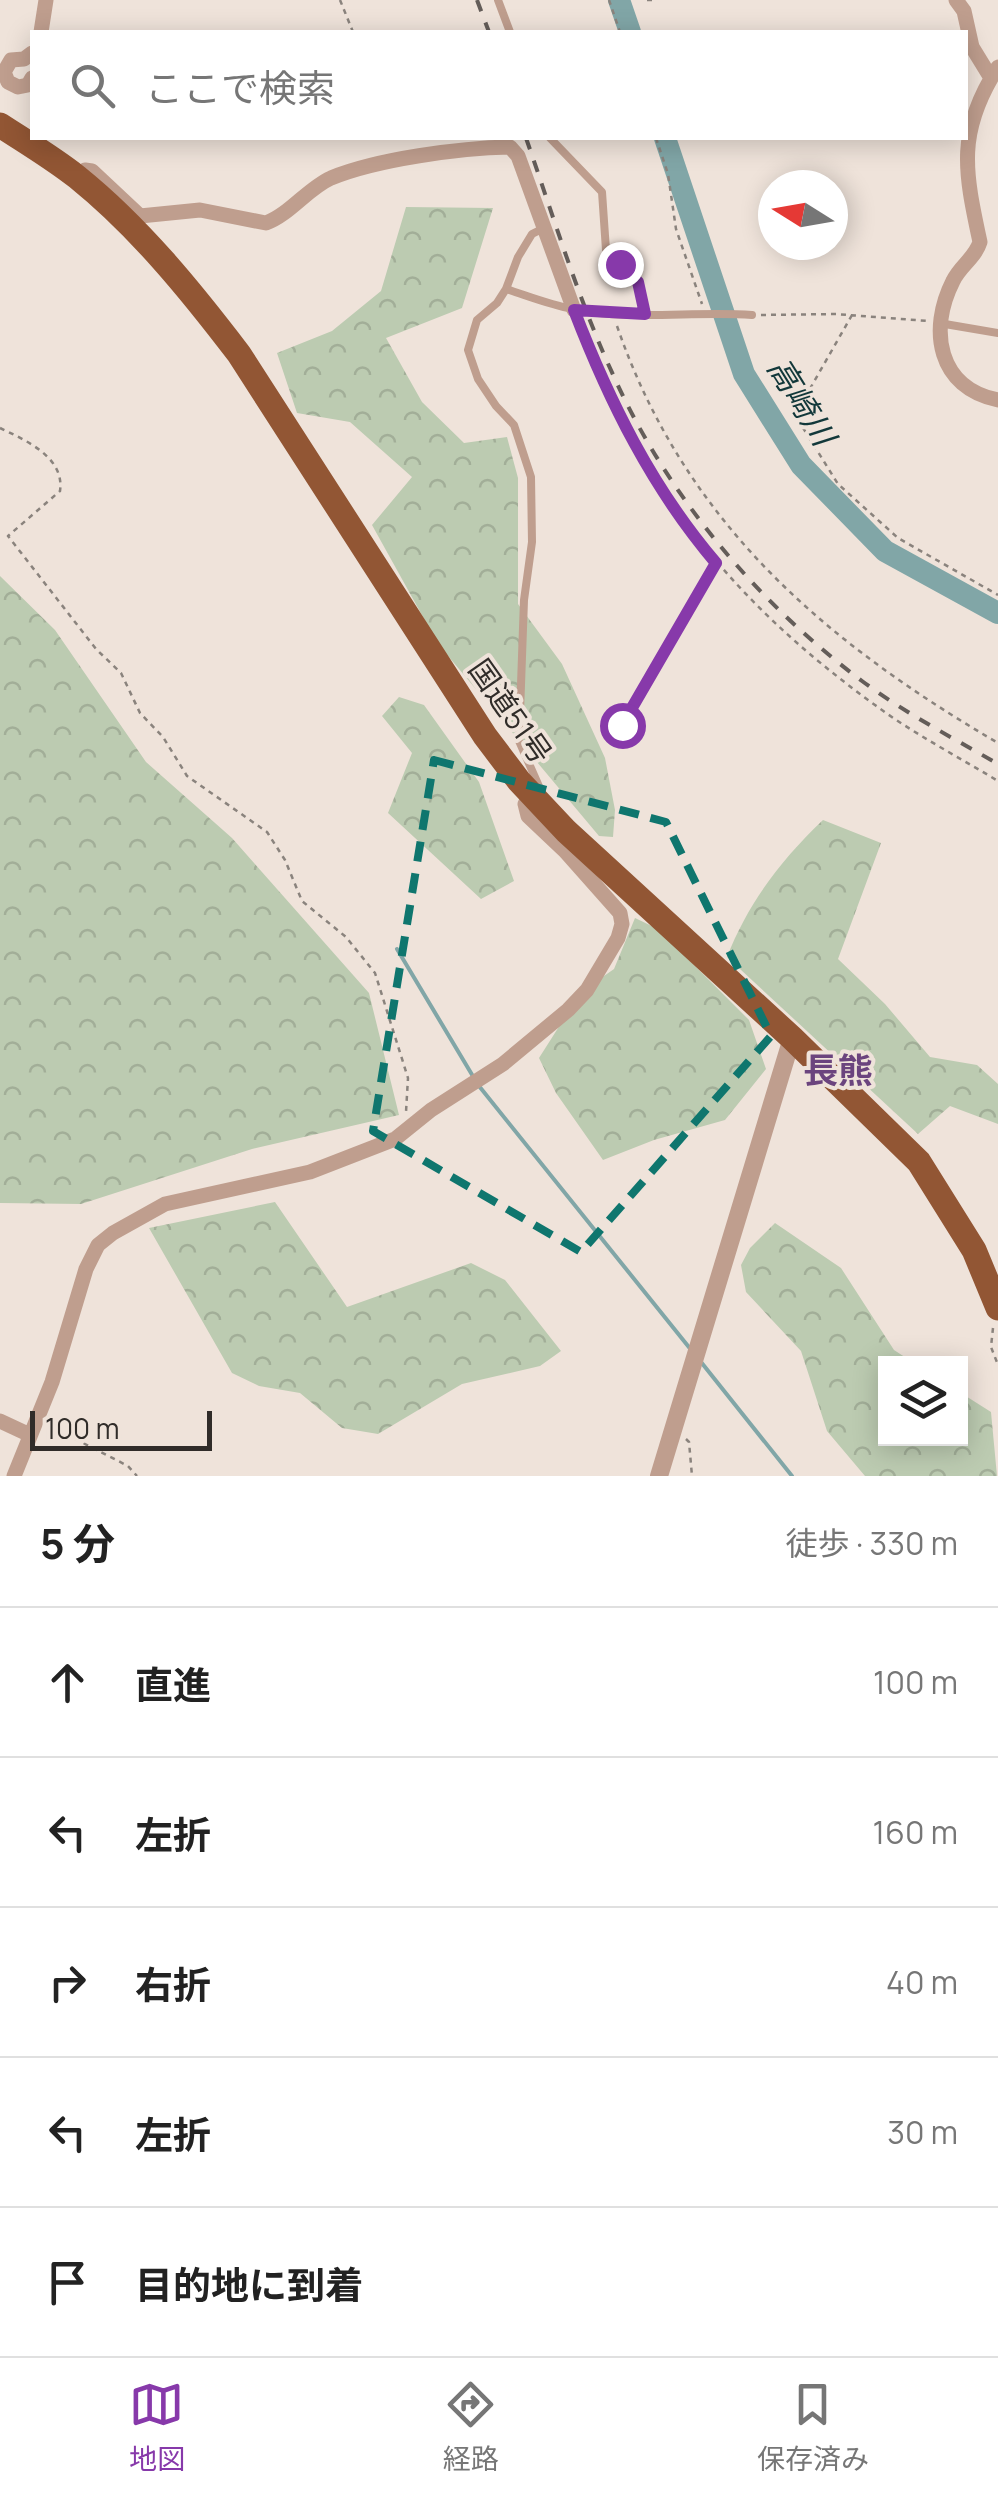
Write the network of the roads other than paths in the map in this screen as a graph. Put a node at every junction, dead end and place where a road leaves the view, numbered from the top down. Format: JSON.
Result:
{"nodes":[{"id":1,"x":46,"y":0,"type":"edge"},
{"id":2,"x":498,"y":0,"type":"edge"},
{"id":3,"x":956,"y":0,"type":"edge"},
{"id":4,"x":40,"y":30,"type":"edge"},
{"id":5,"x":509,"y":30,"type":"edge"},
{"id":6,"x":30,"y":55,"type":"edge"},
{"id":7,"x":995,"y":73,"type":"edge"},
{"id":8,"x":30,"y":81,"type":"edge"},
{"id":9,"x":0,"y":125,"type":"edge"},
{"id":10,"x":968,"y":139,"type":"edge"},
{"id":11,"x":552,"y":140,"type":"edge"},
{"id":12,"x":968,"y":140,"type":"edge"},
{"id":13,"x":78,"y":178,"type":"junction"},
{"id":14,"x":544,"y":228,"type":"junction"},
{"id":15,"x":506,"y":289,"type":"junction"},
{"id":16,"x":574,"y":310,"type":"junction"},
{"id":17,"x":645,"y":314,"type":"junction"},
{"id":18,"x":752,"y":315,"type":"road end"},
{"id":19,"x":940,"y":323,"type":"junction"},
{"id":20,"x":998,"y":333,"type":"edge"},
{"id":21,"x":998,"y":400,"type":"edge"},
{"id":22,"x":534,"y":797,"type":"junction"},
{"id":23,"x":792,"y":1038,"type":"junction"},
{"id":24,"x":996,"y":1305,"type":"edge"},
{"id":25,"x":0,"y":1421,"type":"edge"},
{"id":26,"x":30,"y":1435,"type":"junction"},
{"id":27,"x":14,"y":1476,"type":"edge"},
{"id":28,"x":659,"y":1476,"type":"edge"}],
"edges":[{"from":1,"to":4,"type":"street"},
{"from":2,"to":5,"type":"lane"},
{"from":3,"to":7,"type":"street"},
{"from":6,"to":8,"type":"street"},
{"from":7,"to":10,"type":"street"},
{"from":9,"to":13,"type":"highway","name":"国道51号"},
{"from":11,"to":17,"type":"lane"},
{"from":12,"to":19,"type":"street"},
{"from":13,"to":14,"type":"street"},
{"from":13,"to":22,"type":"highway","name":"国道51号"},
{"from":14,"to":15,"type":"lane"},
{"from":14,"to":16,"type":"street"},
{"from":15,"to":16,"type":"lane"},
{"from":15,"to":22,"type":"lane"},
{"from":16,"to":17,"type":"lane"},
{"from":17,"to":18,"type":"lane"},
{"from":19,"to":20,"type":"lane"},
{"from":19,"to":21,"type":"street"},
{"from":22,"to":23,"type":"highway","name":"国道51号"},
{"from":22,"to":26,"type":"street"},
{"from":23,"to":24,"type":"highway","name":"国道51号"},
{"from":23,"to":28,"type":"street"},
{"from":25,"to":26,"type":"street"},
{"from":26,"to":27,"type":"street"}]}
